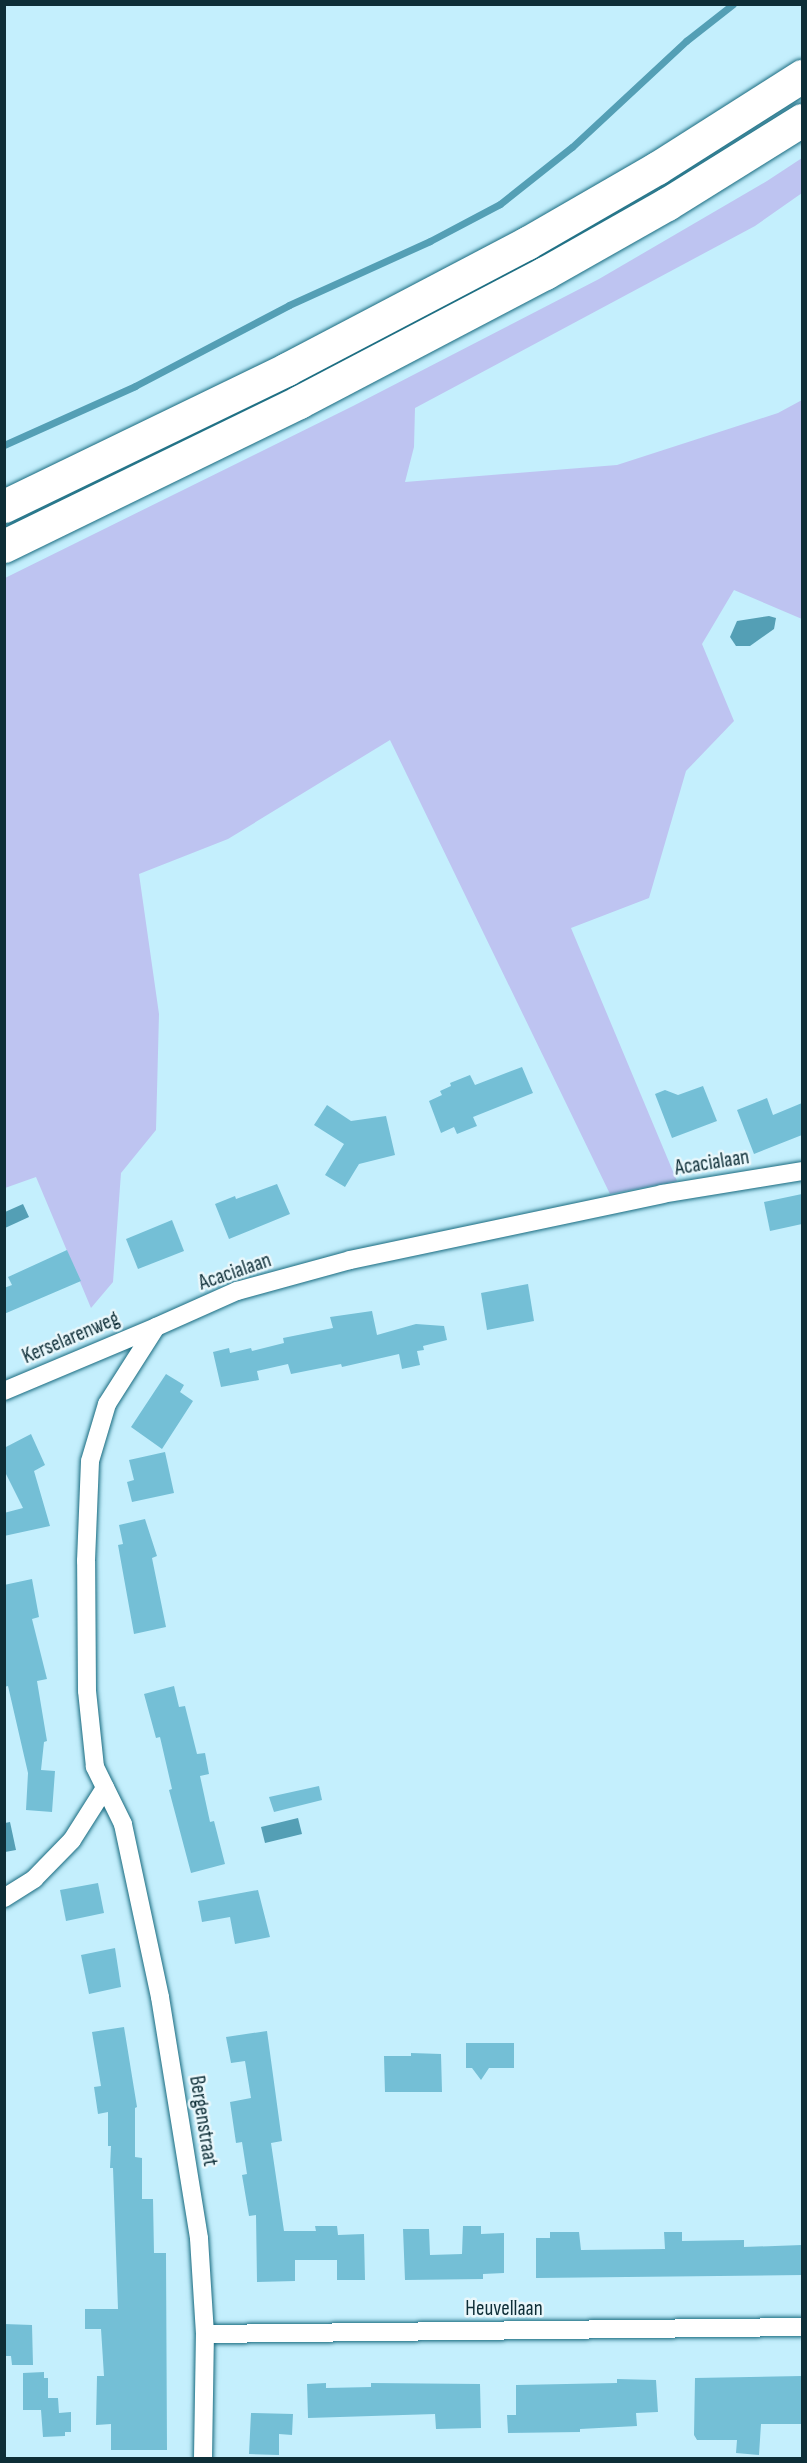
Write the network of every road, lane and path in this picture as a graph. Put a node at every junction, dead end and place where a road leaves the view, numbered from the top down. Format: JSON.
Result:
{"nodes":[{"id":1,"x":802,"y":76,"type":"edge"},
{"id":2,"x":802,"y":120,"type":"edge"},
{"id":3,"x":4,"y":506,"type":"edge"},
{"id":4,"x":4,"y":546,"type":"edge"},
{"id":5,"x":802,"y":1171,"type":"edge"},
{"id":6,"x":156,"y":1327,"type":"junction"},
{"id":7,"x":4,"y":1391,"type":"edge"},
{"id":8,"x":107,"y":1792,"type":"junction"},
{"id":9,"x":4,"y":1898,"type":"edge"},
{"id":10,"x":802,"y":2327,"type":"edge"},
{"id":11,"x":205,"y":2334,"type":"junction"},
{"id":12,"x":203,"y":2458,"type":"edge"}],
"edges":[{"from":1,"to":3,"type":"highway"},
{"from":2,"to":4,"type":"highway"},
{"from":5,"to":6,"type":"street","name":"Acacialaan"},
{"from":6,"to":7,"type":"street","name":"Kerselarenweg"},
{"from":6,"to":8,"type":"street"},
{"from":8,"to":9,"type":"street"},
{"from":8,"to":11,"type":"street","name":"Bergenstraat"},
{"from":10,"to":11,"type":"street","name":"Heuvellaan"},
{"from":11,"to":12,"type":"street","name":"Bergenstraat"}]}
